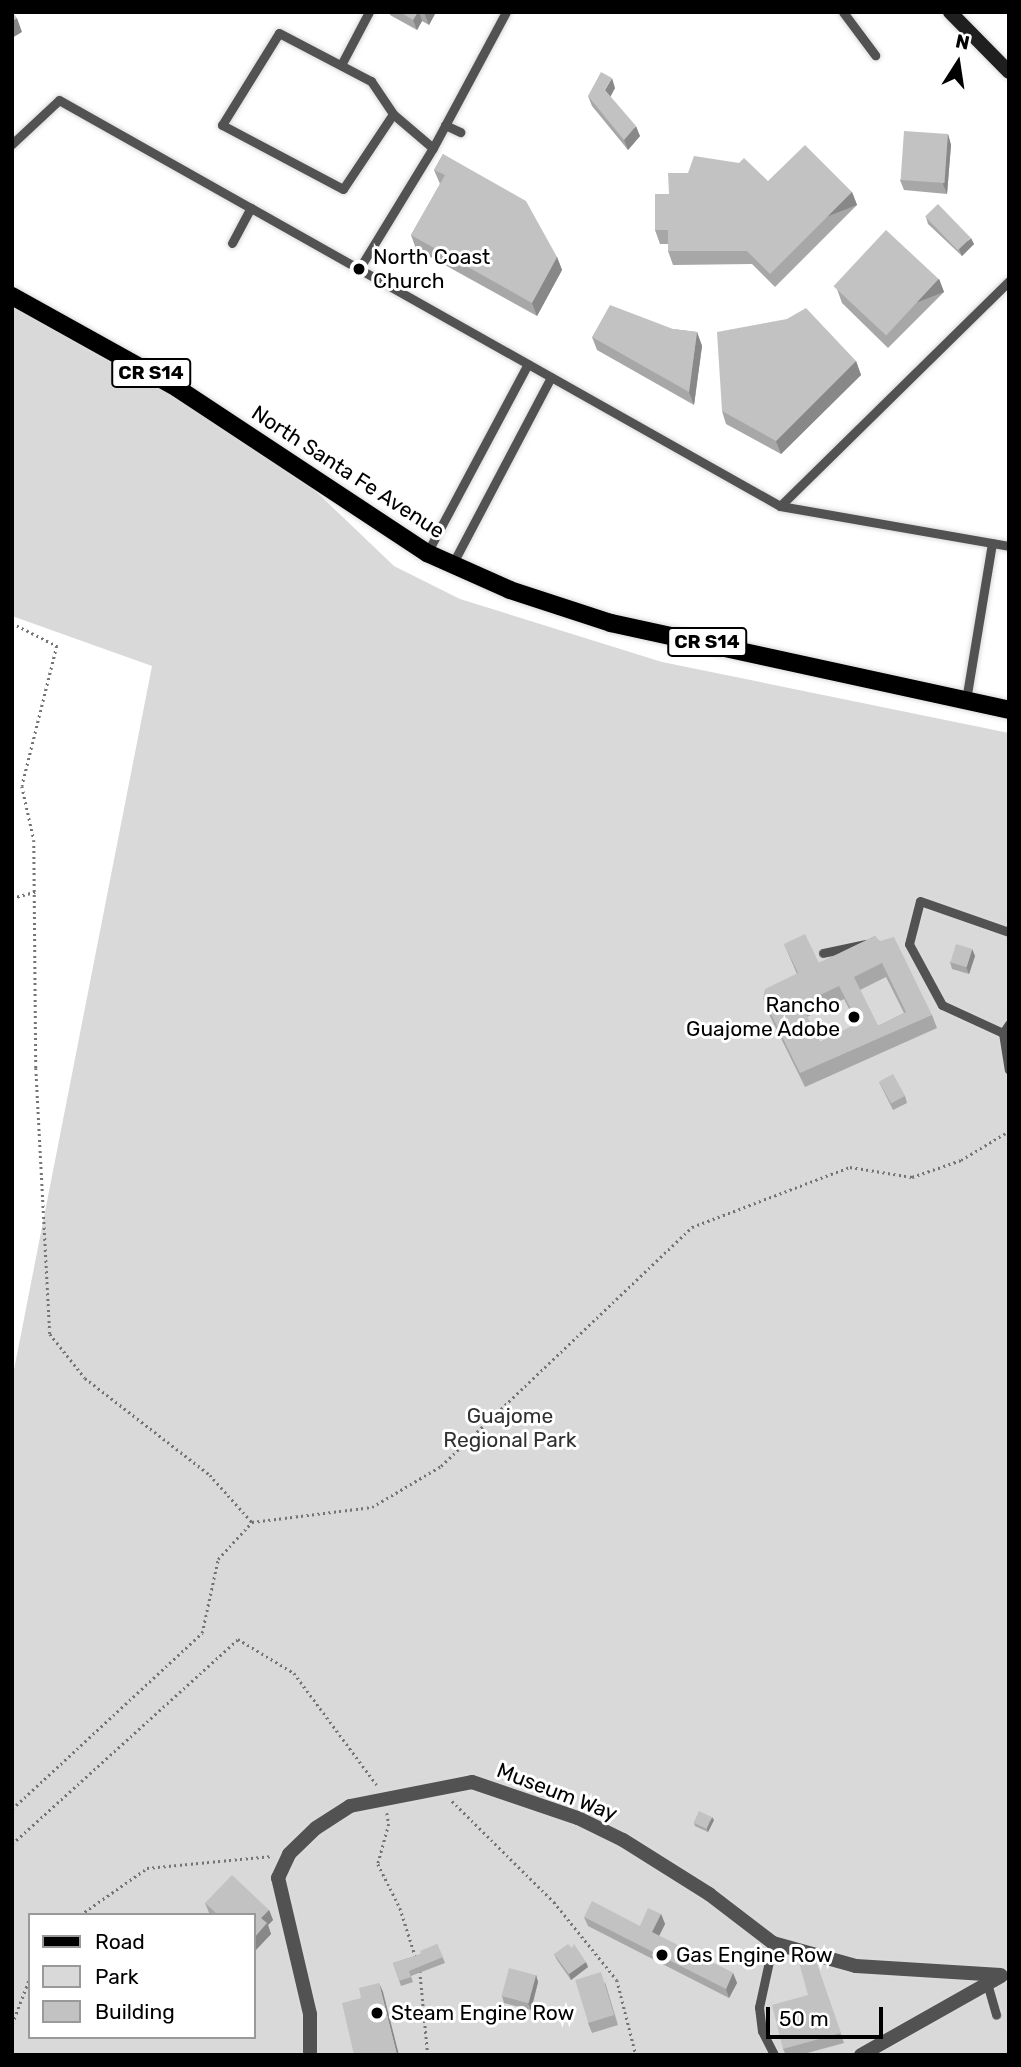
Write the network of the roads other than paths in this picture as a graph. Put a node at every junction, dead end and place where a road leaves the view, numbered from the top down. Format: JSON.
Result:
{"nodes":[{"id":1,"x":369,"y":12,"type":"edge"},
{"id":2,"x":506,"y":12,"type":"edge"},
{"id":3,"x":843,"y":12,"type":"edge"},
{"id":4,"x":950,"y":12,"type":"edge"},
{"id":5,"x":875,"y":55,"type":"dead end"},
{"id":6,"x":341,"y":65,"type":"junction"},
{"id":7,"x":1009,"y":72,"type":"edge"},
{"id":8,"x":393,"y":114,"type":"junction"},
{"id":9,"x":445,"y":125,"type":"junction"},
{"id":10,"x":460,"y":132,"type":"dead end"},
{"id":11,"x":12,"y":144,"type":"edge"},
{"id":12,"x":433,"y":148,"type":"junction"},
{"id":13,"x":251,"y":208,"type":"junction"},
{"id":14,"x":232,"y":243,"type":"dead end"},
{"id":15,"x":359,"y":269,"type":"junction"},
{"id":16,"x":1009,"y":281,"type":"edge"},
{"id":17,"x":12,"y":296,"type":"edge"},
{"id":18,"x":528,"y":364,"type":"junction"},
{"id":19,"x":551,"y":377,"type":"junction"},
{"id":20,"x":780,"y":506,"type":"junction"},
{"id":21,"x":992,"y":543,"type":"junction"},
{"id":22,"x":1009,"y":546,"type":"edge"},
{"id":23,"x":427,"y":553,"type":"junction"},
{"id":24,"x":453,"y":563,"type":"junction"},
{"id":25,"x":966,"y":700,"type":"junction"},
{"id":26,"x":1009,"y":710,"type":"edge"},
{"id":27,"x":1009,"y":932,"type":"edge"},
{"id":28,"x":873,"y":943,"type":"edge"},
{"id":29,"x":896,"y":943,"type":"edge"},
{"id":30,"x":909,"y":944,"type":"junction"},
{"id":31,"x":823,"y":953,"type":"dead end"},
{"id":32,"x":1006,"y":1028,"type":"edge"},
{"id":33,"x":1009,"y":1070,"type":"edge"},
{"id":34,"x":773,"y":1943,"type":"junction"},
{"id":35,"x":1005,"y":1974,"type":"edge"},
{"id":36,"x":987,"y":1983,"type":"junction"},
{"id":37,"x":996,"y":2015,"type":"dead end"},
{"id":38,"x":310,"y":2055,"type":"edge"},
{"id":39,"x":774,"y":2055,"type":"edge"},
{"id":40,"x":861,"y":2055,"type":"edge"}],
"edges":[{"from":1,"to":6,"type":"lane"},
{"from":2,"to":9,"type":"lane"},
{"from":3,"to":5,"type":"lane"},
{"from":4,"to":7,"type":"street"},
{"from":6,"to":8,"type":"lane"},
{"from":6,"to":8,"type":"lane"},
{"from":8,"to":12,"type":"lane"},
{"from":9,"to":10,"type":"lane"},
{"from":9,"to":12,"type":"lane"},
{"from":11,"to":13,"type":"lane"},
{"from":12,"to":15,"type":"lane"},
{"from":13,"to":14,"type":"lane"},
{"from":13,"to":15,"type":"lane"},
{"from":15,"to":18,"type":"lane"},
{"from":16,"to":20,"type":"lane"},
{"from":17,"to":23,"type":"main road","name":"North Santa Fe Avenue","number":"CR S14"},
{"from":18,"to":19,"type":"lane"},
{"from":18,"to":23,"type":"lane"},
{"from":19,"to":20,"type":"lane"},
{"from":19,"to":24,"type":"lane"},
{"from":20,"to":21,"type":"lane"},
{"from":21,"to":22,"type":"lane"},
{"from":21,"to":25,"type":"lane"},
{"from":23,"to":24,"type":"main road","name":"North Santa Fe Avenue","number":"CR S14"},
{"from":24,"to":25,"type":"main road","name":"North Santa Fe Avenue","number":"CR S14"},
{"from":25,"to":26,"type":"main road","name":"North Santa Fe Avenue","number":"CR S14"},
{"from":27,"to":30,"type":"lane"},
{"from":28,"to":31,"type":"lane"},
{"from":29,"to":30,"type":"lane"},
{"from":30,"to":32,"type":"lane"},
{"from":32,"to":33,"type":"lane"},
{"from":34,"to":35,"type":"street","name":"Museum Way"},
{"from":34,"to":38,"type":"street","name":"Museum Way"},
{"from":34,"to":39,"type":"lane"},
{"from":35,"to":36,"type":"street","name":"Museum Way"},
{"from":36,"to":37,"type":"lane"},
{"from":36,"to":40,"type":"street","name":"Museum Way"}]}
